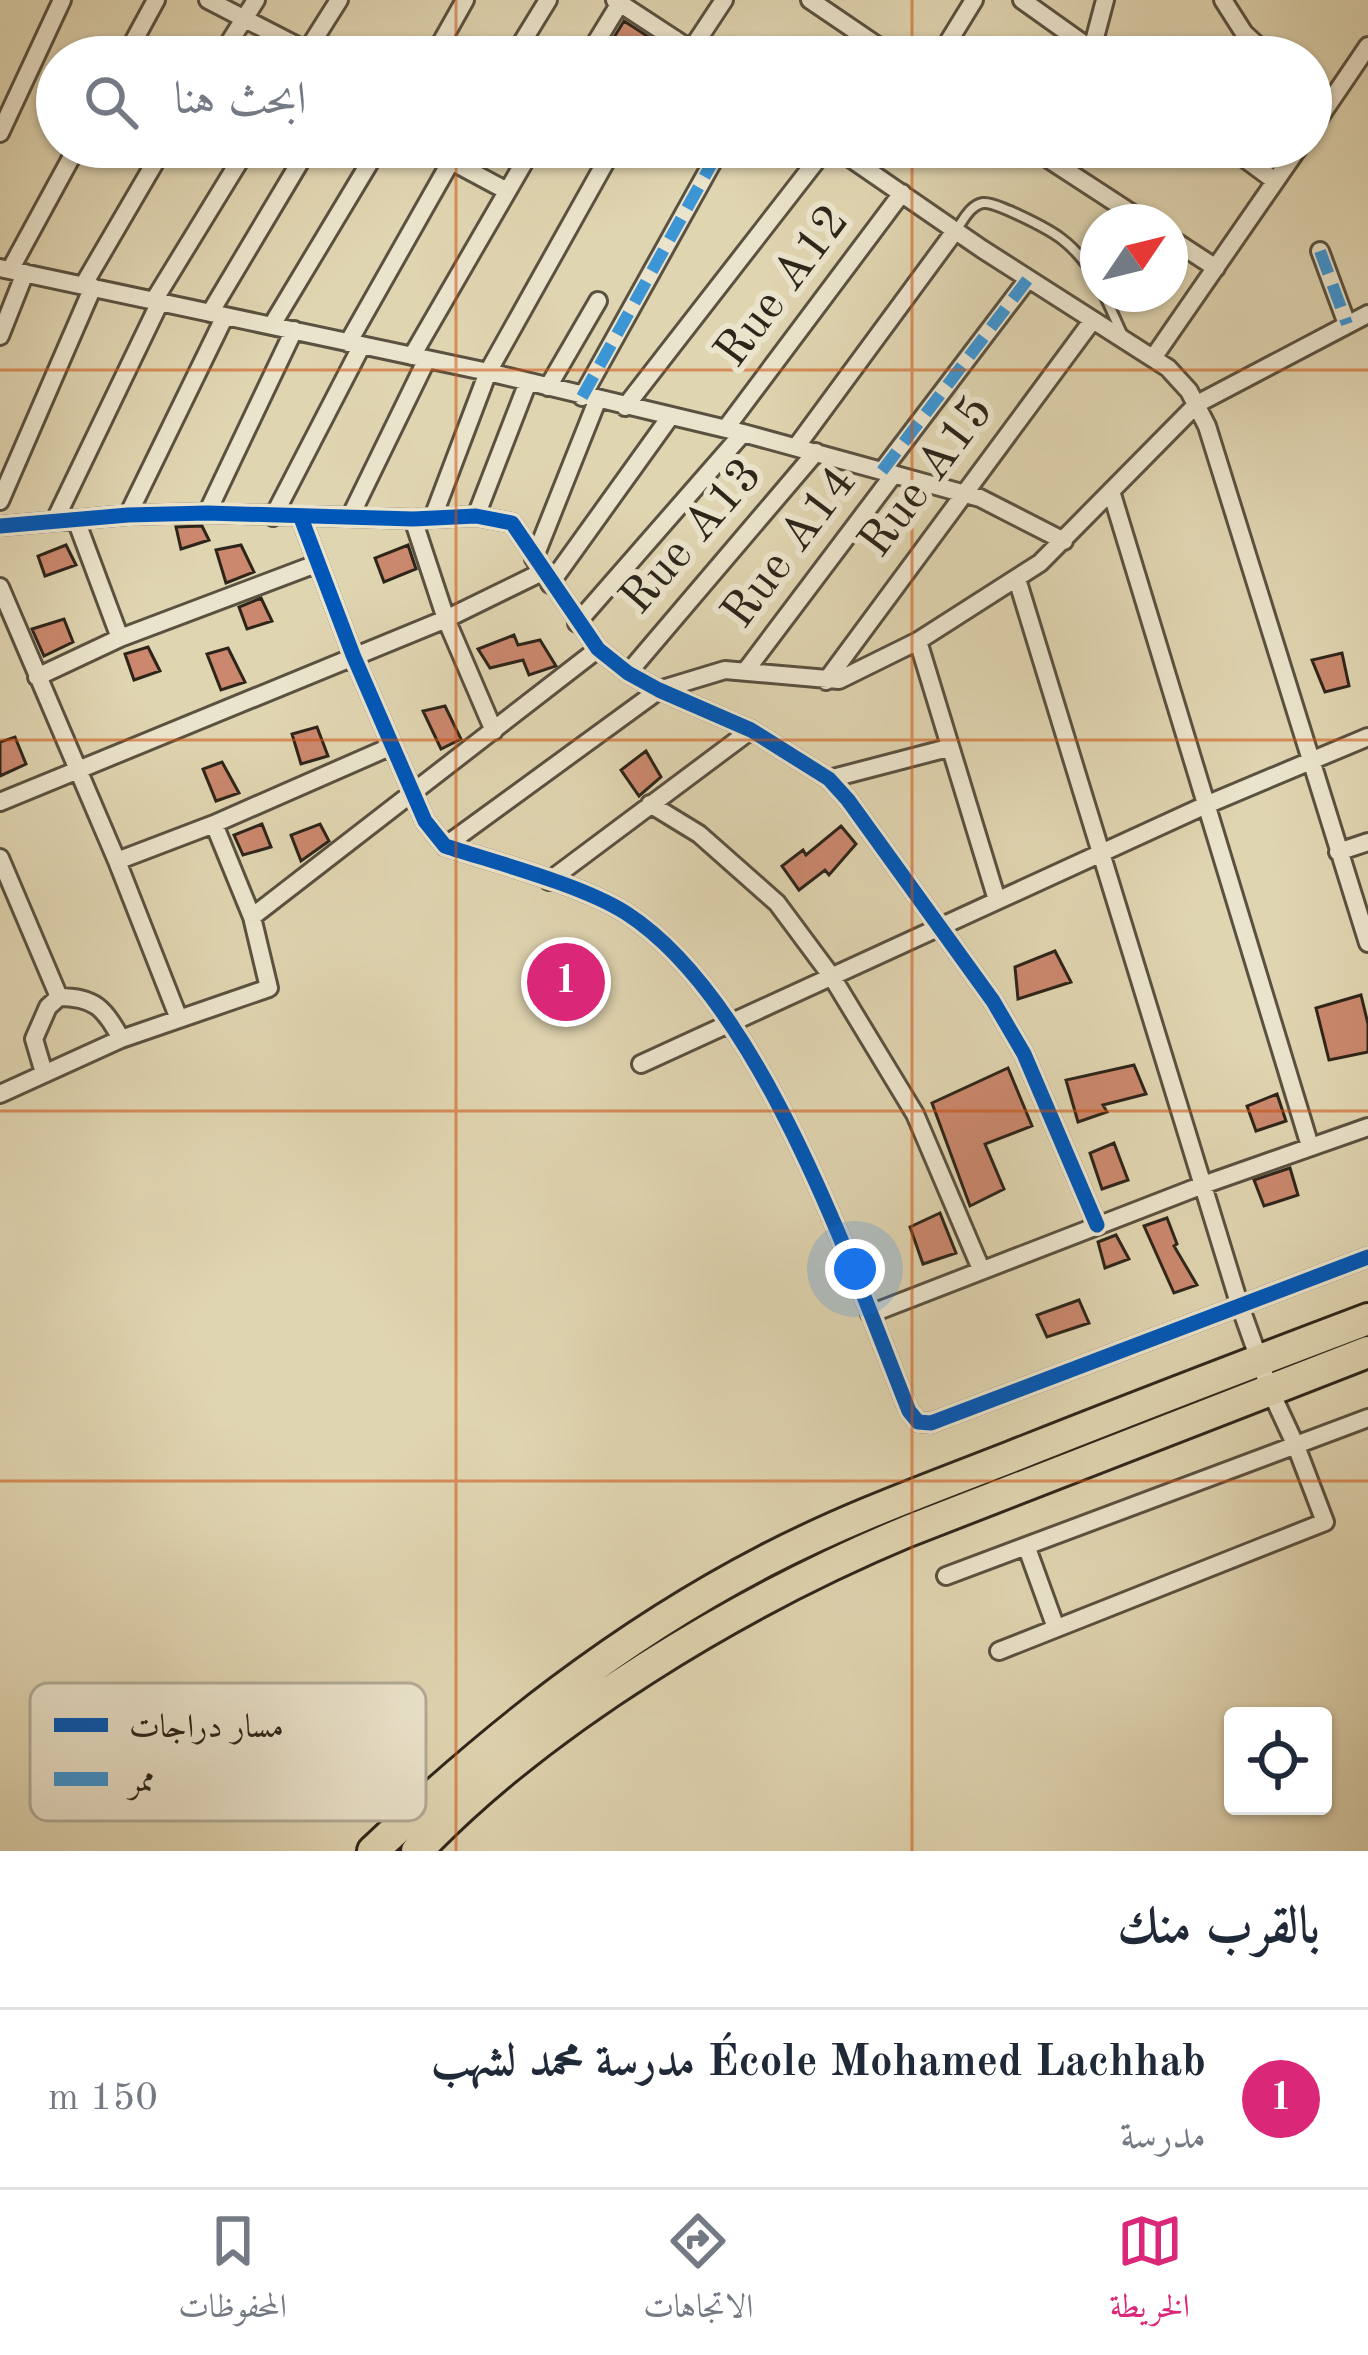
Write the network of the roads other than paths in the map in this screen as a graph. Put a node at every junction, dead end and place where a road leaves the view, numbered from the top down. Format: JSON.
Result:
{"nodes":[{"id":1,"x":61,"y":0,"type":"edge"},
{"id":2,"x":156,"y":0,"type":"edge"},
{"id":3,"x":208,"y":0,"type":"edge"},
{"id":4,"x":256,"y":0,"type":"edge"},
{"id":5,"x":338,"y":0,"type":"edge"},
{"id":6,"x":465,"y":0,"type":"edge"},
{"id":7,"x":548,"y":0,"type":"edge"},
{"id":8,"x":724,"y":0,"type":"edge"},
{"id":9,"x":810,"y":0,"type":"edge"},
{"id":10,"x":974,"y":0,"type":"edge"},
{"id":11,"x":1022,"y":0,"type":"edge"},
{"id":12,"x":1105,"y":0,"type":"edge"},
{"id":13,"x":1223,"y":0,"type":"edge"},
{"id":14,"x":618,"y":2,"type":"edge"},
{"id":15,"x":244,"y":18,"type":"junction"},
{"id":16,"x":44,"y":36,"type":"edge"},
{"id":17,"x":136,"y":36,"type":"edge"},
{"id":18,"x":233,"y":36,"type":"edge"},
{"id":19,"x":276,"y":36,"type":"edge"},
{"id":20,"x":319,"y":36,"type":"edge"},
{"id":21,"x":445,"y":36,"type":"edge"},
{"id":22,"x":526,"y":36,"type":"edge"},
{"id":23,"x":599,"y":36,"type":"edge"},
{"id":24,"x":669,"y":36,"type":"edge"},
{"id":25,"x":698,"y":36,"type":"edge"},
{"id":26,"x":863,"y":36,"type":"edge"},
{"id":27,"x":952,"y":36,"type":"edge"},
{"id":28,"x":1073,"y":36,"type":"edge"},
{"id":29,"x":1100,"y":36,"type":"edge"},
{"id":30,"x":1247,"y":36,"type":"edge"},
{"id":31,"x":1368,"y":46,"type":"edge"},
{"id":32,"x":36,"y":55,"type":"edge"},
{"id":33,"x":1332,"y":99,"type":"edge"},
{"id":34,"x":0,"y":133,"type":"edge"},
{"id":35,"x":66,"y":168,"type":"edge"},
{"id":36,"x":153,"y":168,"type":"edge"},
{"id":37,"x":236,"y":168,"type":"edge"},
{"id":38,"x":298,"y":168,"type":"edge"},
{"id":39,"x":367,"y":168,"type":"edge"},
{"id":40,"x":448,"y":168,"type":"edge"},
{"id":41,"x":475,"y":168,"type":"edge"},
{"id":42,"x":521,"y":168,"type":"edge"},
{"id":43,"x":602,"y":168,"type":"edge"},
{"id":44,"x":710,"y":168,"type":"edge"},
{"id":45,"x":814,"y":168,"type":"edge"},
{"id":46,"x":1062,"y":168,"type":"edge"},
{"id":47,"x":1257,"y":168,"type":"edge"},
{"id":48,"x":1284,"y":168,"type":"edge"},
{"id":49,"x":866,"y":169,"type":"edge"},
{"id":50,"x":1275,"y":181,"type":"junction"},
{"id":51,"x":507,"y":191,"type":"junction"},
{"id":52,"x":902,"y":193,"type":"junction"},
{"id":53,"x":1117,"y":204,"type":"edge"},
{"id":54,"x":956,"y":231,"type":"junction"},
{"id":55,"x":1188,"y":250,"type":"edge"},
{"id":56,"x":1320,"y":251,"type":"dead end"},
{"id":57,"x":1080,"y":255,"type":"edge"},
{"id":58,"x":1216,"y":268,"type":"junction"},
{"id":59,"x":12,"y":270,"type":"edge"},
{"id":60,"x":1028,"y":279,"type":"junction"},
{"id":61,"x":89,"y":285,"type":"junction"},
{"id":62,"x":598,"y":301,"type":"dead end"},
{"id":63,"x":156,"y":303,"type":"junction"},
{"id":64,"x":1112,"y":312,"type":"edge"},
{"id":65,"x":1368,"y":314,"type":"edge"},
{"id":66,"x":217,"y":315,"type":"junction"},
{"id":67,"x":1092,"y":321,"type":"junction"},
{"id":68,"x":1347,"y":324,"type":"junction"},
{"id":69,"x":272,"y":325,"type":"junction"},
{"id":70,"x":295,"y":330,"type":"junction"},
{"id":71,"x":0,"y":336,"type":"edge"},
{"id":72,"x":1125,"y":341,"type":"junction"},
{"id":73,"x":354,"y":345,"type":"junction"},
{"id":74,"x":419,"y":357,"type":"junction"},
{"id":75,"x":1154,"y":358,"type":"junction"},
{"id":76,"x":488,"y":372,"type":"junction"},
{"id":77,"x":528,"y":382,"type":"junction"},
{"id":78,"x":548,"y":387,"type":"junction"},
{"id":79,"x":589,"y":399,"type":"junction"},
{"id":80,"x":1197,"y":404,"type":"junction"},
{"id":81,"x":626,"y":407,"type":"junction"},
{"id":82,"x":670,"y":416,"type":"junction"},
{"id":83,"x":735,"y":430,"type":"junction"},
{"id":84,"x":796,"y":447,"type":"junction"},
{"id":85,"x":816,"y":452,"type":"junction"},
{"id":86,"x":888,"y":472,"type":"junction"},
{"id":87,"x":1112,"y":491,"type":"junction"},
{"id":88,"x":962,"y":492,"type":"junction"},
{"id":89,"x":0,"y":502,"type":"edge"},
{"id":90,"x":206,"y":513,"type":"junction"},
{"id":91,"x":128,"y":515,"type":"junction"},
{"id":92,"x":476,"y":516,"type":"junction"},
{"id":93,"x":273,"y":517,"type":"junction"},
{"id":94,"x":350,"y":517,"type":"junction"},
{"id":95,"x":433,"y":517,"type":"junction"},
{"id":96,"x":301,"y":518,"type":"junction"},
{"id":97,"x":413,"y":519,"type":"junction"},
{"id":98,"x":55,"y":520,"type":"junction"},
{"id":99,"x":76,"y":520,"type":"junction"},
{"id":100,"x":0,"y":526,"type":"edge"},
{"id":101,"x":1064,"y":541,"type":"junction"},
{"id":102,"x":316,"y":564,"type":"junction"},
{"id":103,"x":542,"y":572,"type":"junction"},
{"id":104,"x":1017,"y":579,"type":"junction"},
{"id":105,"x":0,"y":586,"type":"edge"},
{"id":106,"x":446,"y":619,"type":"junction"},
{"id":107,"x":577,"y":623,"type":"junction"},
{"id":108,"x":120,"y":638,"type":"junction"},
{"id":109,"x":918,"y":640,"type":"junction"},
{"id":110,"x":598,"y":649,"type":"junction"},
{"id":111,"x":353,"y":656,"type":"junction"},
{"id":112,"x":747,"y":669,"type":"junction"},
{"id":113,"x":628,"y":673,"type":"junction"},
{"id":114,"x":38,"y":677,"type":"junction"},
{"id":115,"x":826,"y":681,"type":"junction"},
{"id":116,"x":659,"y":690,"type":"junction"},
{"id":117,"x":751,"y":730,"type":"junction"},
{"id":118,"x":494,"y":731,"type":"junction"},
{"id":119,"x":1368,"y":737,"type":"edge"},
{"id":120,"x":392,"y":746,"type":"junction"},
{"id":121,"x":948,"y":748,"type":"junction"},
{"id":122,"x":1312,"y":759,"type":"junction"},
{"id":123,"x":78,"y":770,"type":"junction"},
{"id":124,"x":829,"y":779,"type":"junction"},
{"id":125,"x":412,"y":794,"type":"junction"},
{"id":126,"x":0,"y":802,"type":"edge"},
{"id":127,"x":650,"y":804,"type":"junction"},
{"id":128,"x":1206,"y":805,"type":"junction"},
{"id":129,"x":214,"y":824,"type":"junction"},
{"id":130,"x":1368,"y":842,"type":"edge"},
{"id":131,"x":446,"y":846,"type":"junction"},
{"id":132,"x":1338,"y":852,"type":"junction"},
{"id":133,"x":1102,"y":853,"type":"junction"},
{"id":134,"x":0,"y":858,"type":"edge"},
{"id":135,"x":117,"y":862,"type":"junction"},
{"id":136,"x":549,"y":881,"type":"junction"},
{"id":137,"x":997,"y":900,"type":"junction"},
{"id":138,"x":252,"y":917,"type":"junction"},
{"id":139,"x":941,"y":927,"type":"junction"},
{"id":140,"x":1367,"y":937,"type":"edge"},
{"id":141,"x":832,"y":977,"type":"junction"},
{"id":142,"x":59,"y":997,"type":"junction"},
{"id":143,"x":179,"y":1019,"type":"junction"},
{"id":144,"x":732,"y":1025,"type":"junction"},
{"id":145,"x":122,"y":1039,"type":"junction"},
{"id":146,"x":641,"y":1064,"type":"dead end"},
{"id":147,"x":44,"y":1073,"type":"junction"},
{"id":148,"x":0,"y":1094,"type":"edge"},
{"id":149,"x":1368,"y":1127,"type":"edge"},
{"id":150,"x":1310,"y":1146,"type":"junction"},
{"id":151,"x":1203,"y":1185,"type":"junction"},
{"id":152,"x":1097,"y":1225,"type":"junction"},
{"id":153,"x":1368,"y":1257,"type":"edge"},
{"id":154,"x":981,"y":1269,"type":"junction"},
{"id":155,"x":1239,"y":1304,"type":"junction"},
{"id":156,"x":870,"y":1314,"type":"junction"},
{"id":157,"x":1368,"y":1319,"type":"edge"},
{"id":158,"x":1368,"y":1352,"type":"edge"},
{"id":159,"x":1259,"y":1360,"type":"junction"},
{"id":160,"x":1270,"y":1390,"type":"junction"},
{"id":161,"x":1368,"y":1418,"type":"edge"},
{"id":162,"x":1296,"y":1446,"type":"junction"},
{"id":163,"x":1027,"y":1549,"type":"junction"},
{"id":164,"x":946,"y":1576,"type":"dead end"},
{"id":165,"x":1056,"y":1628,"type":"junction"},
{"id":166,"x":999,"y":1651,"type":"dead end"},
{"id":167,"x":426,"y":1801,"type":"edge"},
{"id":168,"x":405,"y":1821,"type":"edge"},
{"id":169,"x":373,"y":1851,"type":"edge"},
{"id":170,"x":417,"y":1851,"type":"edge"}],
"edges":[{"from":1,"to":16,"type":"street"},
{"from":2,"to":17,"type":"street"},
{"from":3,"to":15,"type":"street"},
{"from":4,"to":15,"type":"street"},
{"from":5,"to":20,"type":"street"},
{"from":6,"to":21,"type":"street"},
{"from":7,"to":22,"type":"street"},
{"from":8,"to":25,"type":"street"},
{"from":9,"to":26,"type":"street"},
{"from":10,"to":27,"type":"street"},
{"from":11,"to":28,"type":"street"},
{"from":12,"to":29,"type":"street"},
{"from":13,"to":30,"type":"street"},
{"from":14,"to":23,"type":"street"},
{"from":14,"to":24,"type":"street"},
{"from":15,"to":18,"type":"street"},
{"from":15,"to":19,"type":"street"},
{"from":31,"to":33,"type":"street"},
{"from":32,"to":34,"type":"street"},
{"from":35,"to":59,"type":"street"},
{"from":36,"to":61,"type":"street"},
{"from":37,"to":63,"type":"street"},
{"from":38,"to":66,"type":"street"},
{"from":39,"to":69,"type":"street"},
{"from":40,"to":73,"type":"street"},
{"from":41,"to":51,"type":"street"},
{"from":42,"to":51,"type":"street"},
{"from":43,"to":76,"type":"street"},
{"from":44,"to":79,"type":"street"},
{"from":45,"to":81,"type":"street"},
{"from":46,"to":53,"type":"street"},
{"from":47,"to":50,"type":"street"},
{"from":48,"to":50,"type":"street"},
{"from":49,"to":52,"type":"street"},
{"from":50,"to":58,"type":"street"},
{"from":51,"to":74,"type":"street"},
{"from":52,"to":54,"type":"street"},
{"from":52,"to":83,"type":"street","name":"Rue A12"},
{"from":54,"to":57,"type":"lane"},
{"from":54,"to":60,"type":"street"},
{"from":54,"to":84,"type":"street","name":"Rue A13"},
{"from":55,"to":58,"type":"street"},
{"from":56,"to":68,"type":"street"},
{"from":58,"to":75,"type":"street"},
{"from":59,"to":61,"type":"street"},
{"from":59,"to":71,"type":"street"},
{"from":60,"to":67,"type":"street"},
{"from":60,"to":86,"type":"street","name":"Rue A14"},
{"from":61,"to":63,"type":"street"},
{"from":61,"to":89,"type":"street"},
{"from":62,"to":78,"type":"street"},
{"from":63,"to":66,"type":"street"},
{"from":63,"to":98,"type":"street"},
{"from":64,"to":72,"type":"lane"},
{"from":65,"to":68,"type":"street"},
{"from":66,"to":69,"type":"street"},
{"from":66,"to":91,"type":"street"},
{"from":67,"to":72,"type":"street"},
{"from":67,"to":88,"type":"street","name":"Rue A15"},
{"from":68,"to":80,"type":"street"},
{"from":69,"to":70,"type":"street"},
{"from":70,"to":73,"type":"street"},
{"from":70,"to":90,"type":"street"},
{"from":72,"to":75,"type":"street"},
{"from":73,"to":74,"type":"street"},
{"from":73,"to":93,"type":"street"},
{"from":74,"to":76,"type":"street"},
{"from":74,"to":94,"type":"street"},
{"from":75,"to":80,"type":"street"},
{"from":76,"to":77,"type":"street"},
{"from":76,"to":95,"type":"street"},
{"from":77,"to":78,"type":"street"},
{"from":77,"to":92,"type":"street"},
{"from":78,"to":79,"type":"street"},
{"from":79,"to":81,"type":"street"},
{"from":79,"to":103,"type":"street"},
{"from":80,"to":87,"type":"street"},
{"from":80,"to":122,"type":"street"},
{"from":81,"to":82,"type":"street"},
{"from":82,"to":83,"type":"street"},
{"from":82,"to":103,"type":"street"},
{"from":83,"to":84,"type":"street"},
{"from":83,"to":107,"type":"street","name":"Rue A12"},
{"from":84,"to":85,"type":"street"},
{"from":85,"to":86,"type":"street"},
{"from":85,"to":113,"type":"street","name":"Rue A13"},
{"from":86,"to":88,"type":"street"},
{"from":86,"to":112,"type":"street","name":"Rue A14"},
{"from":87,"to":101,"type":"street"},
{"from":87,"to":128,"type":"street"},
{"from":88,"to":101,"type":"street"},
{"from":88,"to":115,"type":"street","name":"Rue A15"},
{"from":90,"to":91,"type":"street"},
{"from":90,"to":93,"type":"street"},
{"from":91,"to":99,"type":"street"},
{"from":92,"to":95,"type":"street"},
{"from":92,"to":103,"type":"street"},
{"from":93,"to":96,"type":"street"},
{"from":94,"to":96,"type":"street"},
{"from":94,"to":97,"type":"street"},
{"from":95,"to":97,"type":"street"},
{"from":96,"to":102,"type":"street"},
{"from":97,"to":106,"type":"street"},
{"from":98,"to":99,"type":"street"},
{"from":98,"to":100,"type":"street"},
{"from":99,"to":108,"type":"street"},
{"from":101,"to":104,"type":"street"},
{"from":102,"to":108,"type":"street"},
{"from":102,"to":111,"type":"street"},
{"from":103,"to":106,"type":"street"},
{"from":103,"to":107,"type":"street"},
{"from":104,"to":109,"type":"street"},
{"from":104,"to":133,"type":"street"},
{"from":105,"to":114,"type":"street"},
{"from":106,"to":111,"type":"street"},
{"from":106,"to":118,"type":"street"},
{"from":107,"to":110,"type":"street"},
{"from":108,"to":114,"type":"street"},
{"from":109,"to":115,"type":"street"},
{"from":109,"to":121,"type":"street"},
{"from":110,"to":113,"type":"street"},
{"from":110,"to":118,"type":"street"},
{"from":111,"to":120,"type":"street"},
{"from":111,"to":123,"type":"street"},
{"from":112,"to":115,"type":"street"},
{"from":112,"to":116,"type":"street"},
{"from":113,"to":116,"type":"street"},
{"from":114,"to":123,"type":"street"},
{"from":116,"to":117,"type":"street"},
{"from":116,"to":131,"type":"street"},
{"from":117,"to":124,"type":"street"},
{"from":117,"to":127,"type":"street"},
{"from":118,"to":125,"type":"street"},
{"from":119,"to":122,"type":"street"},
{"from":120,"to":125,"type":"street"},
{"from":120,"to":129,"type":"street"},
{"from":121,"to":124,"type":"street"},
{"from":121,"to":137,"type":"street"},
{"from":122,"to":128,"type":"street"},
{"from":122,"to":132,"type":"street"},
{"from":123,"to":126,"type":"street"},
{"from":123,"to":135,"type":"street"},
{"from":124,"to":139,"type":"street"},
{"from":125,"to":131,"type":"street"},
{"from":125,"to":138,"type":"street"},
{"from":127,"to":136,"type":"street"},
{"from":127,"to":141,"type":"street"},
{"from":128,"to":133,"type":"street"},
{"from":128,"to":150,"type":"street"},
{"from":129,"to":135,"type":"street"},
{"from":129,"to":138,"type":"street"},
{"from":130,"to":132,"type":"street"},
{"from":131,"to":136,"type":"street"},
{"from":132,"to":140,"type":"street"},
{"from":133,"to":137,"type":"street"},
{"from":133,"to":151,"type":"street"},
{"from":134,"to":142,"type":"street"},
{"from":135,"to":143,"type":"street"},
{"from":136,"to":144,"type":"street"},
{"from":137,"to":139,"type":"street"},
{"from":138,"to":143,"type":"street"},
{"from":139,"to":141,"type":"street"},
{"from":139,"to":152,"type":"street"},
{"from":141,"to":144,"type":"street"},
{"from":141,"to":154,"type":"street"},
{"from":142,"to":145,"type":"street"},
{"from":142,"to":147,"type":"street"},
{"from":143,"to":145,"type":"street"},
{"from":144,"to":146,"type":"street"},
{"from":144,"to":156,"type":"street"},
{"from":145,"to":147,"type":"street"},
{"from":147,"to":148,"type":"street"},
{"from":149,"to":150,"type":"street"},
{"from":150,"to":151,"type":"street"},
{"from":151,"to":152,"type":"street"},
{"from":151,"to":155,"type":"street"},
{"from":152,"to":154,"type":"street"},
{"from":153,"to":155,"type":"street"},
{"from":154,"to":156,"type":"street"},
{"from":155,"to":156,"type":"street"},
{"from":155,"to":159,"type":"street"},
{"from":157,"to":159,"type":"highway"},
{"from":158,"to":160,"type":"highway"},
{"from":159,"to":160,"type":"street"},
{"from":159,"to":167,"type":"highway"},
{"from":160,"to":162,"type":"street"},
{"from":160,"to":170,"type":"highway"},
{"from":161,"to":162,"type":"street"},
{"from":162,"to":163,"type":"street"},
{"from":162,"to":165,"type":"street"},
{"from":163,"to":164,"type":"street"},
{"from":163,"to":165,"type":"street"},
{"from":165,"to":166,"type":"street"},
{"from":168,"to":169,"type":"highway"}]}
